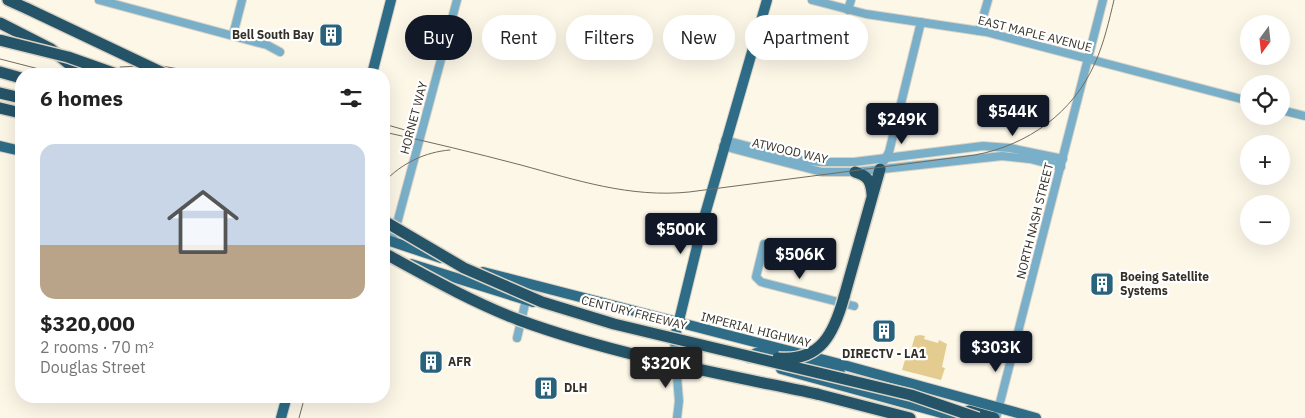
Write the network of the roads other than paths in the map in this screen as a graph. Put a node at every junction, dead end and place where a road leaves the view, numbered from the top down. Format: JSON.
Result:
{"nodes":[{"id":1,"x":8,"y":0,"type":"edge"},
{"id":2,"x":12,"y":0,"type":"edge"},
{"id":3,"x":99,"y":0,"type":"edge"},
{"id":4,"x":242,"y":0,"type":"edge"},
{"id":5,"x":391,"y":0,"type":"edge"},
{"id":6,"x":456,"y":0,"type":"edge"},
{"id":7,"x":767,"y":0,"type":"edge"},
{"id":8,"x":812,"y":0,"type":"edge"},
{"id":9,"x":851,"y":0,"type":"edge"},
{"id":10,"x":988,"y":0,"type":"edge"},
{"id":11,"x":1103,"y":0,"type":"edge"},
{"id":12,"x":28,"y":9,"type":"junction"},
{"id":13,"x":848,"y":10,"type":"junction"},
{"id":14,"x":921,"y":22,"type":"junction"},
{"id":15,"x":0,"y":23,"type":"edge"},
{"id":16,"x":979,"y":31,"type":"junction"},
{"id":17,"x":233,"y":35,"type":"junction"},
{"id":18,"x":0,"y":40,"type":"edge"},
{"id":19,"x":280,"y":52,"type":"dead end"},
{"id":20,"x":1088,"y":59,"type":"junction"},
{"id":21,"x":74,"y":68,"type":"edge"},
{"id":22,"x":98,"y":68,"type":"edge"},
{"id":23,"x":152,"y":68,"type":"edge"},
{"id":24,"x":374,"y":68,"type":"edge"},
{"id":25,"x":0,"y":72,"type":"edge"},
{"id":26,"x":15,"y":76,"type":"edge"},
{"id":27,"x":1240,"y":100,"type":"edge"},
{"id":28,"x":0,"y":108,"type":"edge"},
{"id":29,"x":15,"y":112,"type":"edge"},
{"id":30,"x":1290,"y":112,"type":"edge"},
{"id":31,"x":1305,"y":116,"type":"edge"},
{"id":32,"x":724,"y":143,"type":"junction"},
{"id":33,"x":0,"y":146,"type":"edge"},
{"id":34,"x":15,"y":150,"type":"edge"},
{"id":35,"x":885,"y":158,"type":"junction"},
{"id":36,"x":1062,"y":163,"type":"junction"},
{"id":37,"x":880,"y":169,"type":"junction"},
{"id":38,"x":855,"y":172,"type":"junction"},
{"id":39,"x":872,"y":195,"type":"junction"},
{"id":40,"x":390,"y":225,"type":"edge"},
{"id":41,"x":390,"y":234,"type":"edge"},
{"id":42,"x":390,"y":242,"type":"edge"},
{"id":43,"x":764,"y":244,"type":"dead end"},
{"id":44,"x":390,"y":256,"type":"edge"},
{"id":45,"x":390,"y":257,"type":"edge"},
{"id":46,"x":438,"y":273,"type":"junction"},
{"id":47,"x":533,"y":286,"type":"junction"},
{"id":48,"x":526,"y":300,"type":"junction"},
{"id":49,"x":854,"y":306,"type":"dead end"},
{"id":50,"x":677,"y":322,"type":"junction"},
{"id":51,"x":517,"y":338,"type":"dead end"},
{"id":52,"x":674,"y":341,"type":"junction"},
{"id":53,"x":742,"y":357,"type":"junction"},
{"id":54,"x":839,"y":368,"type":"junction"},
{"id":55,"x":835,"y":384,"type":"junction"},
{"id":56,"x":911,"y":395,"type":"junction"},
{"id":57,"x":285,"y":403,"type":"edge"},
{"id":58,"x":996,"y":415,"type":"edge"},
{"id":59,"x":907,"y":417,"type":"edge"},
{"id":60,"x":281,"y":418,"type":"edge"},
{"id":61,"x":677,"y":418,"type":"edge"},
{"id":62,"x":960,"y":418,"type":"edge"},
{"id":63,"x":978,"y":418,"type":"edge"},
{"id":64,"x":1036,"y":418,"type":"edge"}],
"edges":[{"from":1,"to":12,"type":"highway"},
{"from":2,"to":12,"type":"highway"},
{"from":3,"to":17,"type":"street"},
{"from":4,"to":17,"type":"street"},
{"from":5,"to":24,"type":"main road"},
{"from":6,"to":41,"type":"street","name":"HORNET WAY"},
{"from":7,"to":32,"type":"main road"},
{"from":8,"to":13,"type":"street","name":"EAST MAPLE AVENUE"},
{"from":9,"to":13,"type":"street"},
{"from":10,"to":16,"type":"street"},
{"from":11,"to":20,"type":"street","name":"NORTH NASH STREET"},
{"from":12,"to":23,"type":"highway","bridge":true},
{"from":13,"to":14,"type":"street","name":"EAST MAPLE AVENUE"},
{"from":14,"to":16,"type":"street","name":"EAST MAPLE AVENUE"},
{"from":14,"to":35,"type":"street"},
{"from":15,"to":21,"type":"highway","bridge":true},
{"from":16,"to":20,"type":"street","name":"EAST MAPLE AVENUE"},
{"from":17,"to":19,"type":"street"},
{"from":18,"to":22,"type":"highway","bridge":true},
{"from":20,"to":27,"type":"street","name":"EAST MAPLE AVENUE"},
{"from":20,"to":36,"type":"street","name":"NORTH NASH STREET"},
{"from":25,"to":26,"type":"highway"},
{"from":28,"to":29,"type":"highway"},
{"from":30,"to":31,"type":"street"},
{"from":32,"to":35,"type":"street","name":"ATWOOD WAY"},
{"from":32,"to":38,"type":"street","name":"ATWOOD WAY"},
{"from":32,"to":50,"type":"main road"},
{"from":33,"to":34,"type":"main road"},
{"from":35,"to":36,"type":"street","name":"ATWOOD WAY"},
{"from":35,"to":37,"type":"street"},
{"from":36,"to":37,"type":"street","name":"ATWOOD WAY"},
{"from":36,"to":58,"type":"street","name":"NORTH NASH STREET"},
{"from":37,"to":38,"type":"street","name":"ATWOOD WAY"},
{"from":37,"to":39,"type":"highway"},
{"from":38,"to":39,"type":"highway"},
{"from":39,"to":53,"type":"highway","bridge":true},
{"from":40,"to":53,"type":"highway","name":"CENTURY FREEWAY","bridge":true},
{"from":42,"to":47,"type":"main road","name":"IMPERIAL HIGHWAY"},
{"from":43,"to":49,"type":"street"},
{"from":44,"to":46,"type":"main road"},
{"from":45,"to":59,"type":"highway","bridge":true},
{"from":46,"to":47,"type":"main road"},
{"from":46,"to":48,"type":"main road"},
{"from":47,"to":50,"type":"main road","name":"IMPERIAL HIGHWAY"},
{"from":48,"to":51,"type":"street"},
{"from":48,"to":52,"type":"main road"},
{"from":50,"to":52,"type":"main road"},
{"from":50,"to":54,"type":"main road","name":"IMPERIAL HIGHWAY"},
{"from":52,"to":53,"type":"main road"},
{"from":52,"to":61,"type":"street"},
{"from":53,"to":54,"type":"main road"},
{"from":53,"to":55,"type":"main road"},
{"from":53,"to":56,"type":"highway","name":"CENTURY FREEWAY","bridge":true},
{"from":54,"to":55,"type":"street"},
{"from":54,"to":58,"type":"main road","name":"IMPERIAL HIGHWAY"},
{"from":55,"to":62,"type":"main road"},
{"from":56,"to":58,"type":"highway","bridge":true},
{"from":56,"to":63,"type":"highway","name":"CENTURY FREEWAY","bridge":true},
{"from":57,"to":60,"type":"main road"},
{"from":58,"to":64,"type":"main road","name":"IMPERIAL HIGHWAY"}]}
